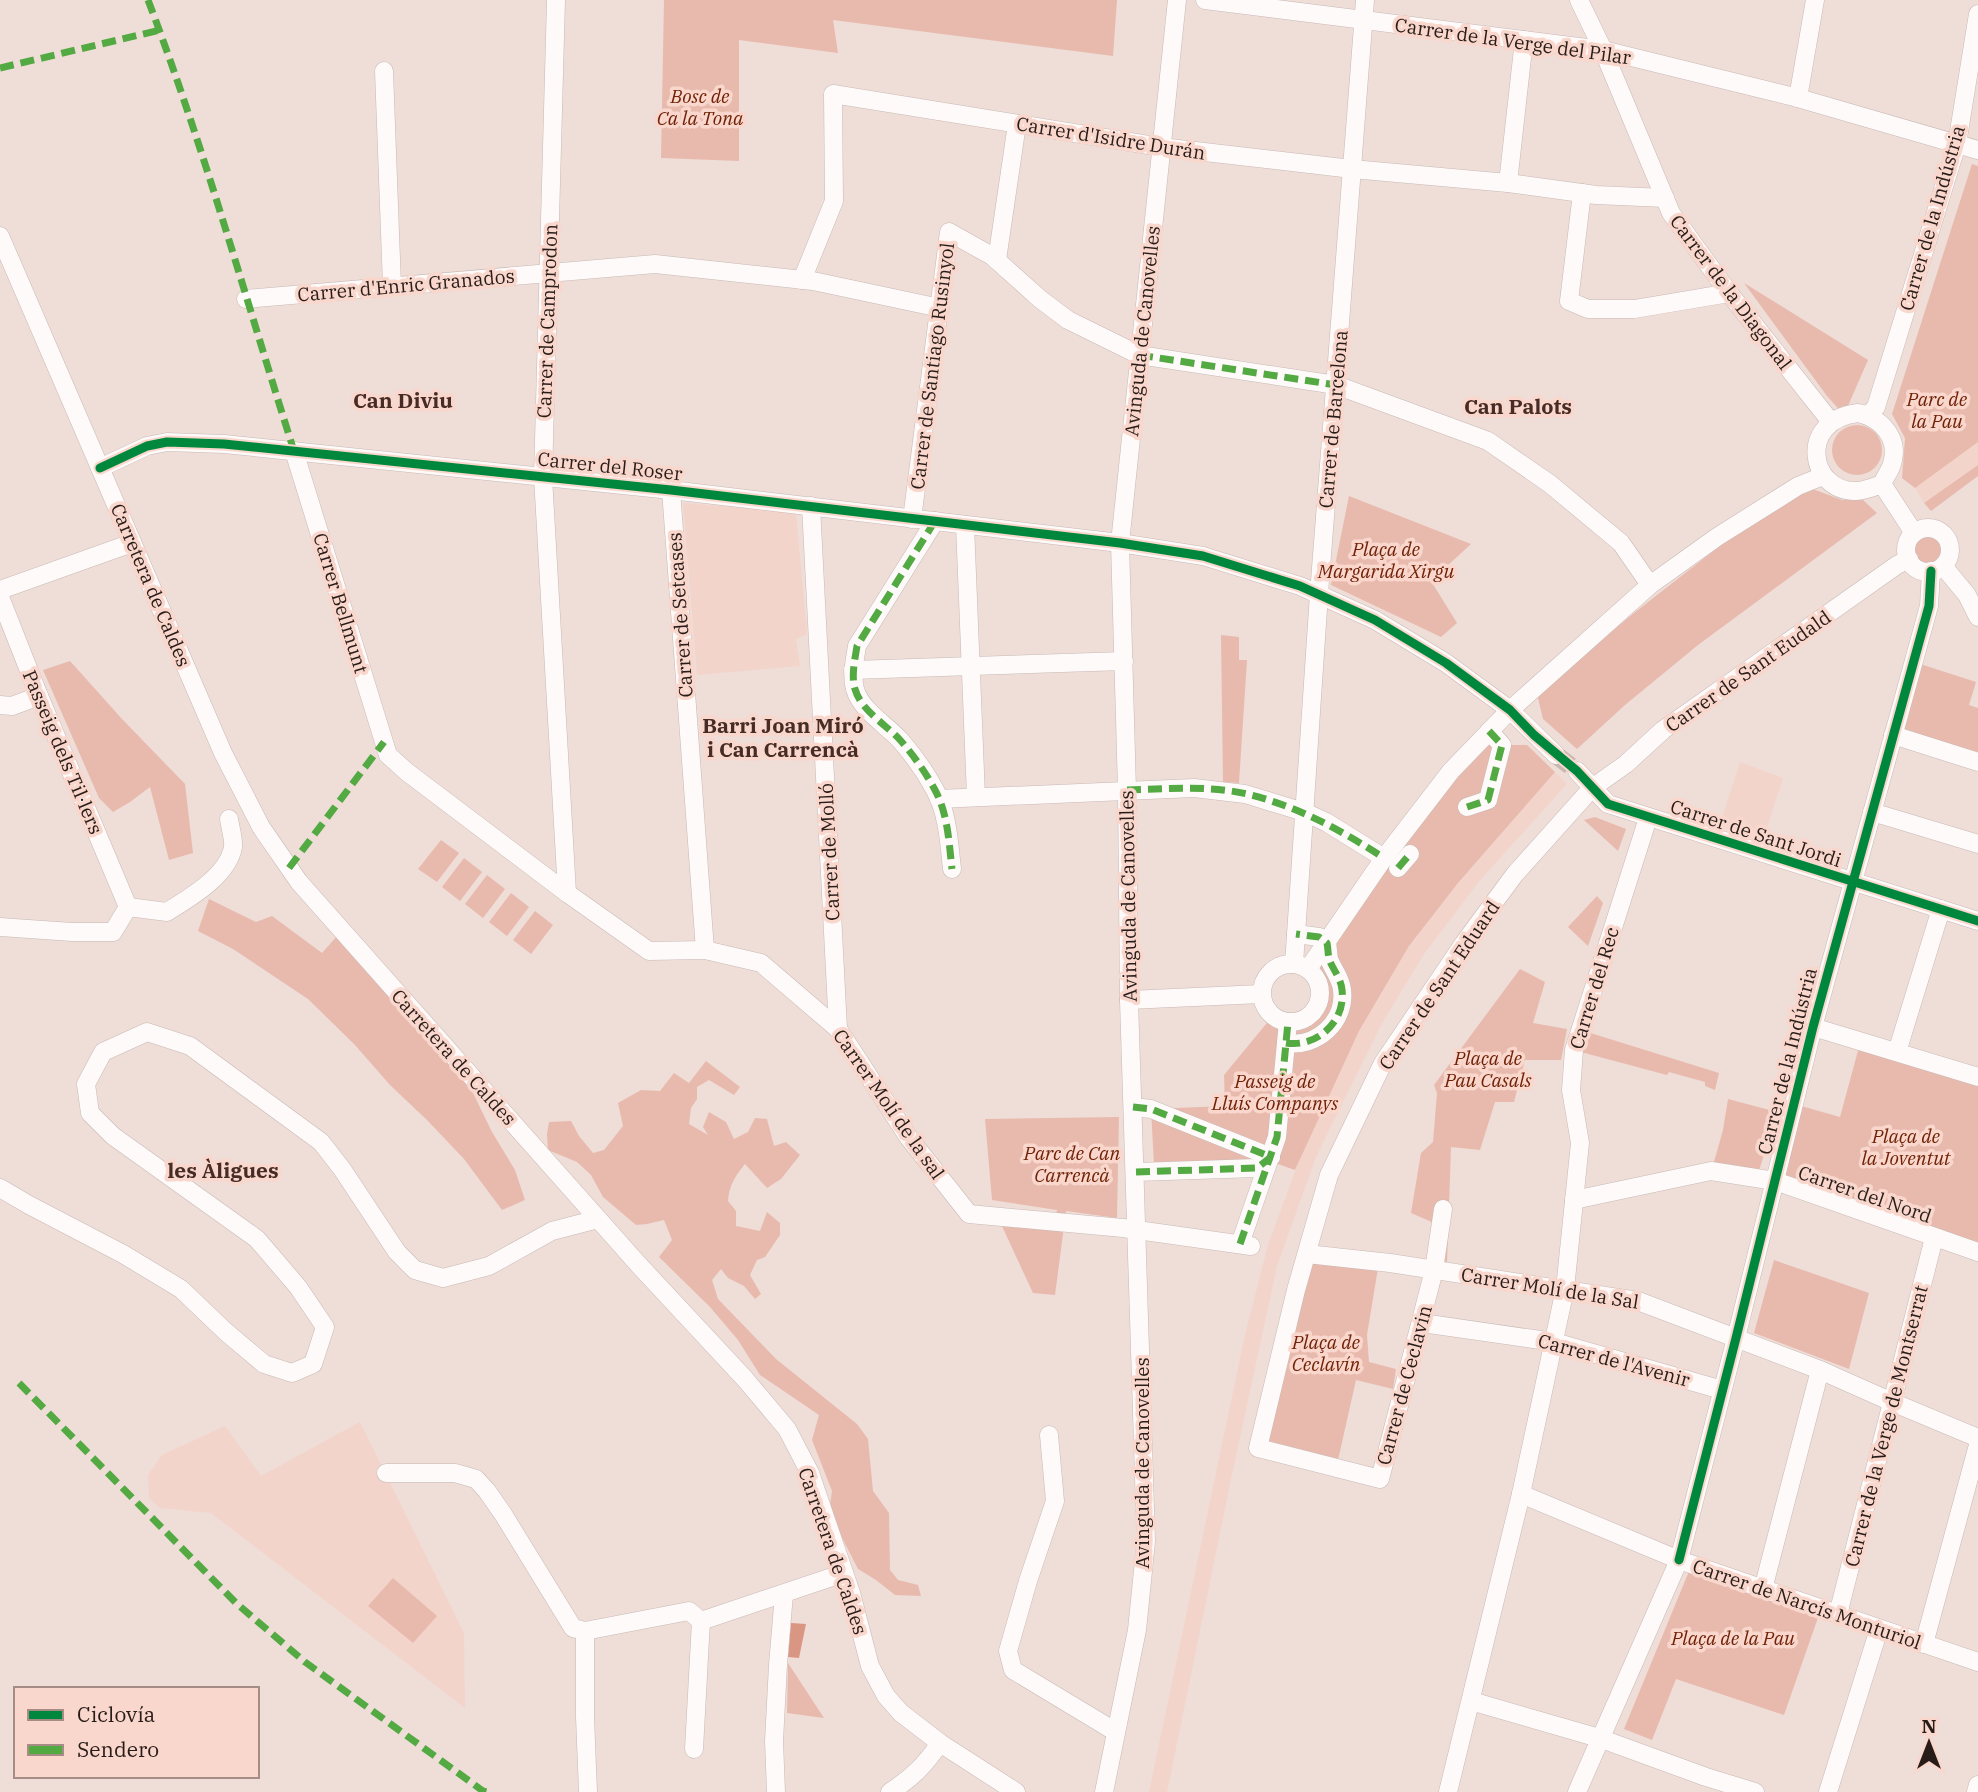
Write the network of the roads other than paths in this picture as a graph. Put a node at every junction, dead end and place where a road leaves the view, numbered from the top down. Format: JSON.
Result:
{"nodes":[{"id":1,"x":556,"y":0,"type":"edge"},
{"id":2,"x":1177,"y":0,"type":"edge"},
{"id":3,"x":1205,"y":0,"type":"edge"},
{"id":4,"x":1365,"y":0,"type":"edge"},
{"id":5,"x":1579,"y":0,"type":"edge"},
{"id":6,"x":1815,"y":0,"type":"edge"},
{"id":7,"x":1978,"y":14,"type":"edge"},
{"id":8,"x":1364,"y":20,"type":"junction"},
{"id":9,"x":1524,"y":40,"type":"junction"},
{"id":10,"x":1603,"y":50,"type":"junction"},
{"id":11,"x":384,"y":71,"type":"dead end"},
{"id":12,"x":1798,"y":98,"type":"junction"},
{"id":13,"x":1017,"y":124,"type":"junction"},
{"id":14,"x":1957,"y":144,"type":"junction"},
{"id":15,"x":1161,"y":148,"type":"junction"},
{"id":16,"x":1978,"y":150,"type":"edge"},
{"id":17,"x":1352,"y":169,"type":"junction"},
{"id":18,"x":1508,"y":183,"type":"junction"},
{"id":19,"x":1582,"y":193,"type":"junction"},
{"id":20,"x":1665,"y":198,"type":"junction"},
{"id":21,"x":0,"y":236,"type":"edge"},
{"id":22,"x":997,"y":260,"type":"junction"},
{"id":23,"x":549,"y":272,"type":"junction"},
{"id":24,"x":802,"y":280,"type":"junction"},
{"id":25,"x":392,"y":286,"type":"junction"},
{"id":26,"x":1729,"y":293,"type":"junction"},
{"id":27,"x":246,"y":299,"type":"dead end"},
{"id":28,"x":940,"y":308,"type":"junction"},
{"id":29,"x":1139,"y":355,"type":"junction"},
{"id":30,"x":1336,"y":385,"type":"junction"},
{"id":31,"x":1868,"y":415,"type":"junction"},
{"id":32,"x":1831,"y":422,"type":"junction"},
{"id":33,"x":294,"y":451,"type":"junction"},
{"id":34,"x":100,"y":468,"type":"junction"},
{"id":35,"x":1823,"y":476,"type":"junction"},
{"id":36,"x":543,"y":477,"type":"junction"},
{"id":37,"x":1882,"y":484,"type":"junction"},
{"id":38,"x":671,"y":490,"type":"junction"},
{"id":39,"x":811,"y":506,"type":"junction"},
{"id":40,"x":912,"y":519,"type":"junction"},
{"id":41,"x":935,"y":521,"type":"junction"},
{"id":42,"x":965,"y":525,"type":"junction"},
{"id":43,"x":1914,"y":533,"type":"junction"},
{"id":44,"x":132,"y":542,"type":"junction"},
{"id":45,"x":1120,"y":542,"type":"junction"},
{"id":46,"x":1909,"y":559,"type":"junction"},
{"id":47,"x":1937,"y":569,"type":"junction"},
{"id":48,"x":1650,"y":585,"type":"junction"},
{"id":49,"x":0,"y":590,"type":"edge"},
{"id":50,"x":1319,"y":594,"type":"junction"},
{"id":51,"x":0,"y":597,"type":"edge"},
{"id":52,"x":1972,"y":597,"type":"edge"},
{"id":53,"x":1978,"y":617,"type":"edge"},
{"id":54,"x":1124,"y":661,"type":"junction"},
{"id":55,"x":971,"y":667,"type":"junction"},
{"id":56,"x":853,"y":670,"type":"junction"},
{"id":57,"x":39,"y":696,"type":"junction"},
{"id":58,"x":0,"y":705,"type":"edge"},
{"id":59,"x":1510,"y":710,"type":"junction"},
{"id":60,"x":1489,"y":730,"type":"junction"},
{"id":61,"x":1894,"y":735,"type":"junction"},
{"id":62,"x":388,"y":755,"type":"joint"},
{"id":63,"x":1556,"y":755,"type":"tunnel mouth"},
{"id":64,"x":1978,"y":762,"type":"edge"},
{"id":65,"x":1577,"y":771,"type":"tunnel mouth"},
{"id":66,"x":1592,"y":788,"type":"junction"},
{"id":67,"x":1127,"y":790,"type":"junction"},
{"id":68,"x":976,"y":797,"type":"junction"},
{"id":69,"x":939,"y":799,"type":"junction"},
{"id":70,"x":1467,"y":807,"type":"dead end"},
{"id":71,"x":1304,"y":812,"type":"junction"},
{"id":72,"x":1872,"y":812,"type":"junction"},
{"id":73,"x":1648,"y":818,"type":"junction"},
{"id":74,"x":229,"y":819,"type":"dead end"},
{"id":75,"x":1978,"y":844,"type":"edge"},
{"id":76,"x":1410,"y":855,"type":"dead end"},
{"id":77,"x":1391,"y":863,"type":"junction"},
{"id":78,"x":953,"y":869,"type":"dead end"},
{"id":79,"x":1853,"y":882,"type":"junction"},
{"id":80,"x":567,"y":893,"type":"junction"},
{"id":81,"x":128,"y":907,"type":"junction"},
{"id":82,"x":1941,"y":909,"type":"junction"},
{"id":83,"x":1978,"y":920,"type":"edge"},
{"id":84,"x":0,"y":927,"type":"edge"},
{"id":85,"x":1296,"y":934,"type":"junction"},
{"id":86,"x":1327,"y":943,"type":"junction"},
{"id":87,"x":705,"y":950,"type":"junction"},
{"id":88,"x":1301,"y":967,"type":"junction"},
{"id":89,"x":1261,"y":994,"type":"junction"},
{"id":90,"x":1129,"y":1000,"type":"junction"},
{"id":91,"x":1288,"y":1023,"type":"junction"},
{"id":92,"x":1813,"y":1027,"type":"junction"},
{"id":93,"x":838,"y":1029,"type":"junction"},
{"id":94,"x":1286,"y":1043,"type":"junction"},
{"id":95,"x":1897,"y":1052,"type":"junction"},
{"id":96,"x":1977,"y":1072,"type":"edge"},
{"id":97,"x":1133,"y":1107,"type":"junction"},
{"id":98,"x":1271,"y":1157,"type":"junction"},
{"id":99,"x":1136,"y":1172,"type":"junction"},
{"id":100,"x":1775,"y":1181,"type":"junction"},
{"id":101,"x":0,"y":1188,"type":"edge"},
{"id":102,"x":1573,"y":1200,"type":"junction"},
{"id":103,"x":1443,"y":1209,"type":"dead end"},
{"id":104,"x":598,"y":1219,"type":"junction"},
{"id":105,"x":1138,"y":1230,"type":"junction"},
{"id":106,"x":1934,"y":1238,"type":"junction"},
{"id":107,"x":1978,"y":1252,"type":"edge"},
{"id":108,"x":1307,"y":1254,"type":"junction"},
{"id":109,"x":1434,"y":1270,"type":"junction"},
{"id":110,"x":1565,"y":1289,"type":"junction"},
{"id":111,"x":1422,"y":1323,"type":"junction"},
{"id":112,"x":1736,"y":1338,"type":"junction"},
{"id":113,"x":1554,"y":1342,"type":"junction"},
{"id":114,"x":1820,"y":1370,"type":"junction"},
{"id":115,"x":1722,"y":1390,"type":"junction"},
{"id":116,"x":1892,"y":1402,"type":"junction"},
{"id":117,"x":1049,"y":1435,"type":"dead end"},
{"id":118,"x":1978,"y":1438,"type":"edge"},
{"id":119,"x":1978,"y":1445,"type":"edge"},
{"id":120,"x":1258,"y":1448,"type":"joint"},
{"id":121,"x":386,"y":1473,"type":"dead end"},
{"id":122,"x":1521,"y":1494,"type":"junction"},
{"id":123,"x":1679,"y":1560,"type":"junction"},
{"id":124,"x":844,"y":1573,"type":"junction"},
{"id":125,"x":1763,"y":1589,"type":"junction"},
{"id":126,"x":784,"y":1594,"type":"junction"},
{"id":127,"x":1838,"y":1614,"type":"junction"},
{"id":128,"x":701,"y":1621,"type":"junction"},
{"id":129,"x":1879,"y":1629,"type":"junction"},
{"id":130,"x":579,"y":1630,"type":"junction"},
{"id":131,"x":1924,"y":1644,"type":"junction"},
{"id":132,"x":1978,"y":1662,"type":"edge"},
{"id":133,"x":1471,"y":1700,"type":"junction"},
{"id":134,"x":1116,"y":1732,"type":"junction"},
{"id":135,"x":1599,"y":1738,"type":"junction"},
{"id":136,"x":940,"y":1742,"type":"junction"},
{"id":137,"x":694,"y":1749,"type":"dead end"},
{"id":138,"x":1978,"y":1785,"type":"edge"},
{"id":139,"x":589,"y":1792,"type":"edge"},
{"id":140,"x":776,"y":1792,"type":"edge"},
{"id":141,"x":890,"y":1792,"type":"edge"},
{"id":142,"x":1016,"y":1792,"type":"edge"},
{"id":143,"x":1104,"y":1792,"type":"edge"},
{"id":144,"x":1448,"y":1792,"type":"edge"},
{"id":145,"x":1577,"y":1792,"type":"edge"},
{"id":146,"x":1755,"y":1792,"type":"edge"},
{"id":147,"x":1828,"y":1792,"type":"edge"},
{"id":148,"x":1976,"y":1792,"type":"edge"}],
"edges":[{"from":1,"to":23,"type":"street","name":"Carrer de Camprodon"},
{"from":2,"to":15,"type":"street","name":"Avinguda de Canovelles"},
{"from":3,"to":8,"type":"street","name":"Carrer de la Verge del Pilar"},
{"from":4,"to":8,"type":"street","name":"Carrer de Barcelona"},
{"from":5,"to":10,"type":"street","name":"Carrer de la Diagonal"},
{"from":6,"to":12,"type":"street"},
{"from":7,"to":14,"type":"street","name":"Carrer de la Indústria"},
{"from":8,"to":9,"type":"street","name":"Carrer de la Verge del Pilar"},
{"from":8,"to":17,"type":"street","name":"Carrer de Barcelona"},
{"from":9,"to":10,"type":"street","name":"Carrer de la Verge del Pilar"},
{"from":9,"to":18,"type":"street"},
{"from":10,"to":12,"type":"street","name":"Carrer de la Verge del Pilar"},
{"from":10,"to":20,"type":"street","name":"Carrer de la Diagonal"},
{"from":11,"to":25,"type":"street"},
{"from":12,"to":14,"type":"street","name":"Carrer de la Verge del Pilar"},
{"from":13,"to":15,"type":"street","name":"Carrer d'Isidre Durán"},
{"from":13,"to":22,"type":"street"},
{"from":13,"to":24,"type":"street","name":"Carrer d'Isidre Durán"},
{"from":14,"to":16,"type":"street","name":"Carrer de la Verge del Pilar"},
{"from":14,"to":31,"type":"street","name":"Carrer de la Indústria"},
{"from":15,"to":17,"type":"street","name":"Carrer d'Isidre Durán"},
{"from":15,"to":29,"type":"street","name":"Avinguda de Canovelles"},
{"from":17,"to":18,"type":"street","name":"Carrer d'Isidre Durán"},
{"from":17,"to":30,"type":"street","name":"Carrer de Barcelona"},
{"from":18,"to":19,"type":"street","name":"Carrer d'Isidre Durán"},
{"from":19,"to":20,"type":"street","name":"Carrer d'Isidre Durán"},
{"from":19,"to":26,"type":"street"},
{"from":20,"to":26,"type":"street","name":"Carrer de la Diagonal"},
{"from":21,"to":34,"type":"street","name":"Carretera de Caldes"},
{"from":22,"to":28,"type":"street","name":"Carrer de Santiago Rusinyol"},
{"from":22,"to":29,"type":"street","name":"Carrer de Santiago Rusinyol"},
{"from":23,"to":24,"type":"street","name":"Carrer d'Enric Granados"},
{"from":23,"to":25,"type":"street","name":"Carrer d'Enric Granados"},
{"from":23,"to":36,"type":"street","name":"Carrer de Camprodon"},
{"from":24,"to":28,"type":"street","name":"Carrer d'Enric Granados"},
{"from":25,"to":27,"type":"street","name":"Carrer d'Enric Granados"},
{"from":26,"to":32,"type":"street","name":"Carrer de la Diagonal"},
{"from":28,"to":40,"type":"street","name":"Carrer de Santiago Rusinyol"},
{"from":29,"to":30,"type":"street","name":"Carrer de Santiago Rusinyol"},
{"from":29,"to":45,"type":"street","name":"Avinguda de Canovelles"},
{"from":30,"to":48,"type":"street","name":"Carrer de Santiago Rusinyol"},
{"from":30,"to":50,"type":"street","name":"Carrer de Barcelona"},
{"from":31,"to":32,"type":"street"},
{"from":31,"to":37,"type":"street"},
{"from":32,"to":35,"type":"street"},
{"from":33,"to":34,"type":"street","name":"Carrer del Roser"},
{"from":33,"to":36,"type":"street","name":"Carrer del Roser"},
{"from":33,"to":62,"type":"street","name":"Carrer Bellmunt"},
{"from":34,"to":44,"type":"street","name":"Carretera de Caldes"},
{"from":35,"to":37,"type":"street"},
{"from":35,"to":48,"type":"street"},
{"from":36,"to":38,"type":"street","name":"Carrer del Roser"},
{"from":36,"to":80,"type":"street","name":"Carrer de Camprodon"},
{"from":37,"to":43,"type":"street"},
{"from":38,"to":39,"type":"street","name":"Carrer del Roser"},
{"from":38,"to":87,"type":"street","name":"Carrer de Setcases"},
{"from":39,"to":40,"type":"street","name":"Carrer del Roser"},
{"from":39,"to":93,"type":"street","name":"Carrer de Molló"},
{"from":40,"to":41,"type":"street","name":"Carrer del Roser"},
{"from":41,"to":42,"type":"street","name":"Carrer del Roser"},
{"from":41,"to":56,"type":"street"},
{"from":42,"to":45,"type":"street","name":"Carrer del Roser"},
{"from":42,"to":55,"type":"street"},
{"from":43,"to":46,"type":"street"},
{"from":43,"to":47,"type":"street"},
{"from":44,"to":49,"type":"street"},
{"from":44,"to":104,"type":"street","name":"Carretera de Caldes"},
{"from":45,"to":50,"type":"street"},
{"from":45,"to":54,"type":"street","name":"Avinguda de Canovelles"},
{"from":46,"to":47,"type":"street"},
{"from":46,"to":66,"type":"street","name":"Carrer de Sant Eudald"},
{"from":47,"to":52,"type":"street"},
{"from":47,"to":61,"type":"street","name":"Carrer de la Indústria"},
{"from":48,"to":59,"type":"street"},
{"from":50,"to":59,"type":"street"},
{"from":50,"to":71,"type":"street","name":"Carrer de Barcelona"},
{"from":51,"to":57,"type":"street","name":"Passeig dels Til·lers"},
{"from":52,"to":53,"type":"street"},
{"from":54,"to":55,"type":"street"},
{"from":54,"to":67,"type":"street","name":"Avinguda de Canovelles"},
{"from":55,"to":56,"type":"street"},
{"from":55,"to":68,"type":"street"},
{"from":56,"to":69,"type":"street"},
{"from":57,"to":58,"type":"street"},
{"from":57,"to":81,"type":"street","name":"Passeig dels Til·lers"},
{"from":59,"to":60,"type":"street"},
{"from":59,"to":63,"type":"street"},
{"from":60,"to":70,"type":"street"},
{"from":60,"to":77,"type":"street"},
{"from":61,"to":64,"type":"street"},
{"from":61,"to":72,"type":"street","name":"Carrer de la Indústria"},
{"from":62,"to":80,"type":"street","name":"Carrer Molí de la sal"},
{"from":65,"to":66,"type":"street","name":"Carrer de Sant Jordi"},
{"from":66,"to":73,"type":"street","name":"Carrer de Sant Jordi"},
{"from":66,"to":108,"type":"street","name":"Carrer de Sant Eduard"},
{"from":67,"to":68,"type":"street"},
{"from":67,"to":71,"type":"street"},
{"from":67,"to":90,"type":"street","name":"Avinguda de Canovelles"},
{"from":68,"to":69,"type":"street"},
{"from":69,"to":78,"type":"street"},
{"from":71,"to":77,"type":"street"},
{"from":71,"to":85,"type":"street","name":"Carrer de Barcelona"},
{"from":72,"to":75,"type":"street"},
{"from":72,"to":79,"type":"street","name":"Carrer de la Indústria"},
{"from":73,"to":79,"type":"street","name":"Carrer de Sant Jordi"},
{"from":73,"to":102,"type":"street","name":"Carrer del Rec"},
{"from":74,"to":81,"type":"street"},
{"from":76,"to":77,"type":"street"},
{"from":77,"to":86,"type":"street"},
{"from":79,"to":82,"type":"street","name":"Carrer de Sant Jordi"},
{"from":79,"to":92,"type":"street","name":"Carrer de la Indústria"},
{"from":80,"to":87,"type":"street","name":"Carrer Molí de la sal"},
{"from":81,"to":84,"type":"street"},
{"from":82,"to":83,"type":"street","name":"Carrer de Sant Jordi"},
{"from":82,"to":95,"type":"street"},
{"from":85,"to":86,"type":"street"},
{"from":85,"to":88,"type":"street","name":"Carrer de Barcelona"},
{"from":86,"to":88,"type":"street"},
{"from":86,"to":94,"type":"street"},
{"from":87,"to":93,"type":"street","name":"Carrer Molí de la sal"},
{"from":88,"to":89,"type":"street"},
{"from":88,"to":91,"type":"street"},
{"from":89,"to":90,"type":"street"},
{"from":89,"to":91,"type":"street"},
{"from":90,"to":97,"type":"street","name":"Avinguda de Canovelles"},
{"from":91,"to":94,"type":"street"},
{"from":92,"to":95,"type":"street"},
{"from":92,"to":100,"type":"street","name":"Carrer de la Indústria"},
{"from":93,"to":105,"type":"street","name":"Carrer Molí de la sal"},
{"from":94,"to":98,"type":"street"},
{"from":95,"to":96,"type":"street"},
{"from":97,"to":98,"type":"street"},
{"from":97,"to":99,"type":"street","name":"Avinguda de Canovelles"},
{"from":98,"to":99,"type":"street"},
{"from":98,"to":105,"type":"street","name":"Carrer Molí de la sal"},
{"from":99,"to":105,"type":"street","name":"Avinguda de Canovelles"},
{"from":100,"to":102,"type":"street","name":"Carrer del Nord"},
{"from":100,"to":106,"type":"street","name":"Carrer del Nord"},
{"from":100,"to":112,"type":"street","name":"Carrer de la Indústria"},
{"from":101,"to":104,"type":"street"},
{"from":102,"to":110,"type":"street","name":"Carrer del Rec"},
{"from":103,"to":109,"type":"street","name":"Carrer de Ceclavin"},
{"from":104,"to":124,"type":"street","name":"Carretera de Caldes"},
{"from":105,"to":134,"type":"street","name":"Avinguda de Canovelles"},
{"from":106,"to":107,"type":"street","name":"Carrer del Nord"},
{"from":106,"to":116,"type":"street","name":"Carrer de la Verge de Montserrat"},
{"from":108,"to":109,"type":"street","name":"Carrer Molí de la Sal"},
{"from":108,"to":120,"type":"street","name":"Carrer de Sant Eduard"},
{"from":109,"to":110,"type":"street","name":"Carrer Molí de la Sal"},
{"from":109,"to":111,"type":"street","name":"Carrer de Ceclavin"},
{"from":110,"to":112,"type":"street","name":"Carrer Molí de la Sal"},
{"from":110,"to":113,"type":"street","name":"Carrer del Rec"},
{"from":111,"to":113,"type":"street","name":"Carrer de l'Avenir"},
{"from":111,"to":120,"type":"street","name":"Carrer de Ceclavin"},
{"from":112,"to":114,"type":"street","name":"Carrer Molí de la Sal"},
{"from":112,"to":115,"type":"street","name":"Carrer de la Indústria"},
{"from":113,"to":115,"type":"street","name":"Carrer de l'Avenir"},
{"from":113,"to":122,"type":"street","name":"Carrer del Rec"},
{"from":114,"to":116,"type":"street","name":"Carrer Molí de la Sal"},
{"from":114,"to":125,"type":"street"},
{"from":115,"to":123,"type":"street","name":"Carrer de la Indústria"},
{"from":116,"to":118,"type":"street","name":"Carrer Molí de la Sal"},
{"from":116,"to":127,"type":"street","name":"Carrer de la Verge de Montserrat"},
{"from":117,"to":134,"type":"street"},
{"from":119,"to":131,"type":"street"},
{"from":121,"to":130,"type":"street"},
{"from":122,"to":123,"type":"street","name":"Carrer de Narcís Monturiol"},
{"from":122,"to":133,"type":"street","name":"Carrer del Rec"},
{"from":123,"to":125,"type":"street","name":"Carrer de Narcís Monturiol"},
{"from":123,"to":135,"type":"street","name":"Carrer de la Indústria"},
{"from":124,"to":126,"type":"street"},
{"from":124,"to":136,"type":"street","name":"Carretera de Caldes"},
{"from":125,"to":127,"type":"street","name":"Carrer de Narcís Monturiol"},
{"from":126,"to":128,"type":"street"},
{"from":126,"to":140,"type":"street"},
{"from":127,"to":129,"type":"street","name":"Carrer de Narcís Monturiol"},
{"from":128,"to":130,"type":"street"},
{"from":128,"to":137,"type":"street"},
{"from":129,"to":131,"type":"street","name":"Carrer de Narcís Monturiol"},
{"from":129,"to":147,"type":"street"},
{"from":130,"to":139,"type":"street"},
{"from":131,"to":132,"type":"street","name":"Carrer de Narcís Monturiol"},
{"from":133,"to":135,"type":"street"},
{"from":133,"to":144,"type":"street","name":"Carrer del Rec"},
{"from":134,"to":143,"type":"street","name":"Avinguda de Canovelles"},
{"from":135,"to":145,"type":"street","name":"Carrer de la Indústria"},
{"from":135,"to":146,"type":"street"},
{"from":136,"to":141,"type":"street"},
{"from":136,"to":142,"type":"street","name":"Carretera de Caldes"},
{"from":138,"to":148,"type":"street"}]}
